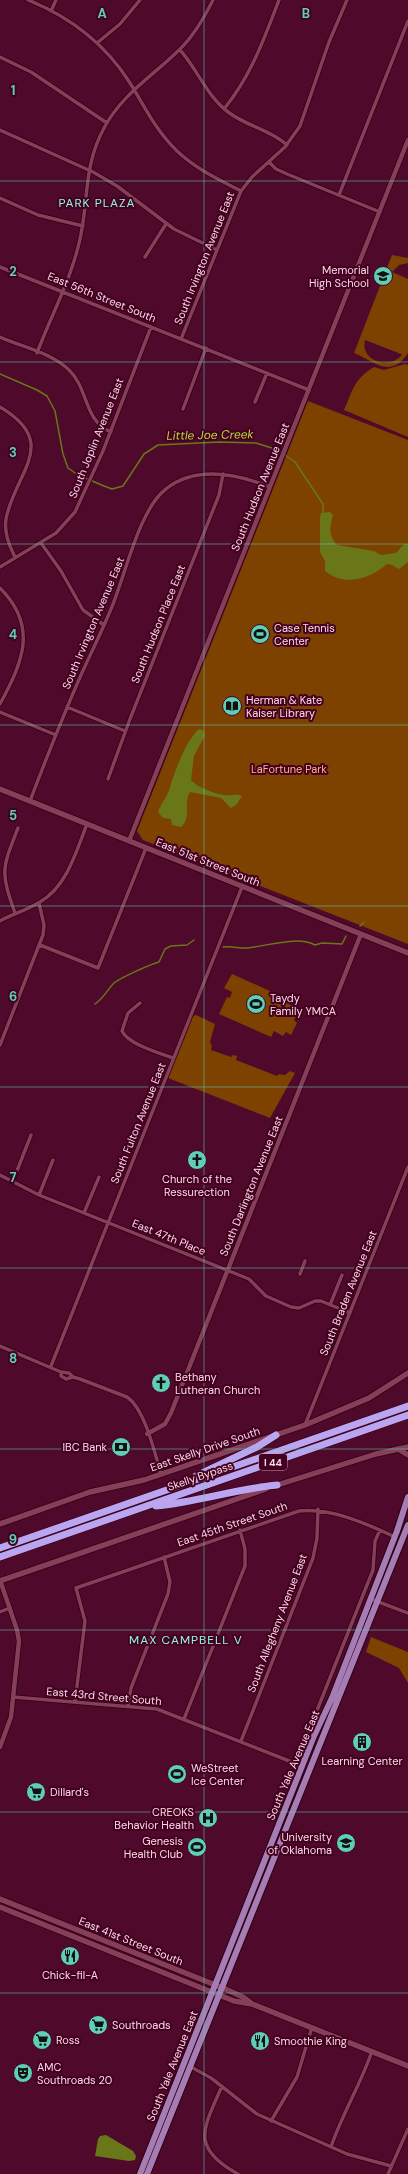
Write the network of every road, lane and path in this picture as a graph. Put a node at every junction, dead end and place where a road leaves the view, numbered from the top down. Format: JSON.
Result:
{"nodes":[{"id":1,"x":28,"y":0,"type":"edge"},
{"id":2,"x":56,"y":0,"type":"edge"},
{"id":3,"x":140,"y":0,"type":"edge"},
{"id":4,"x":213,"y":0,"type":"edge"},
{"id":5,"x":279,"y":0,"type":"edge"},
{"id":6,"x":347,"y":0,"type":"edge"},
{"id":7,"x":51,"y":11,"type":"junction"},
{"id":8,"x":408,"y":21,"type":"edge"},
{"id":9,"x":97,"y":43,"type":"junction"},
{"id":10,"x":180,"y":50,"type":"junction"},
{"id":11,"x":0,"y":57,"type":"edge"},
{"id":12,"x":134,"y":90,"type":"junction"},
{"id":13,"x":224,"y":109,"type":"junction"},
{"id":14,"x":107,"y":123,"type":"junction"},
{"id":15,"x":0,"y":130,"type":"edge"},
{"id":16,"x":408,"y":140,"type":"edge"},
{"id":17,"x":287,"y":145,"type":"junction"},
{"id":18,"x":269,"y":162,"type":"junction"},
{"id":19,"x":89,"y":169,"type":"junction"},
{"id":20,"x":241,"y":191,"type":"junction"},
{"id":21,"x":339,"y":195,"type":"junction"},
{"id":22,"x":0,"y":198,"type":"edge"},
{"id":23,"x":380,"y":212,"type":"junction"},
{"id":24,"x":166,"y":224,"type":"junction"},
{"id":25,"x":83,"y":226,"type":"junction"},
{"id":26,"x":217,"y":250,"type":"junction"},
{"id":27,"x":145,"y":258,"type":"dead end"},
{"id":28,"x":0,"y":267,"type":"edge"},
{"id":29,"x":62,"y":291,"type":"junction"},
{"id":30,"x":150,"y":327,"type":"junction"},
{"id":31,"x":0,"y":337,"type":"edge"},
{"id":32,"x":181,"y":339,"type":"junction"},
{"id":33,"x":206,"y":348,"type":"junction"},
{"id":34,"x":37,"y":353,"type":"junction"},
{"id":35,"x":267,"y":373,"type":"junction"},
{"id":36,"x":309,"y":390,"type":"junction"},
{"id":37,"x":255,"y":402,"type":"dead end"},
{"id":38,"x":0,"y":407,"type":"edge"},
{"id":39,"x":183,"y":409,"type":"dead end"},
{"id":40,"x":111,"y":432,"type":"junction"},
{"id":41,"x":223,"y":474,"type":"junction"},
{"id":42,"x":270,"y":487,"type":"junction"},
{"id":43,"x":41,"y":543,"type":"junction"},
{"id":44,"x":15,"y":558,"type":"junction"},
{"id":45,"x":0,"y":567,"type":"edge"},
{"id":46,"x":0,"y":588,"type":"edge"},
{"id":47,"x":104,"y":625,"type":"junction"},
{"id":48,"x":0,"y":704,"type":"edge"},
{"id":49,"x":67,"y":707,"type":"junction"},
{"id":50,"x":0,"y":712,"type":"edge"},
{"id":51,"x":125,"y":731,"type":"junction"},
{"id":52,"x":56,"y":735,"type":"junction"},
{"id":53,"x":108,"y":779,"type":"dead end"},
{"id":54,"x":0,"y":789,"type":"edge"},
{"id":55,"x":30,"y":801,"type":"junction"},
{"id":56,"x":87,"y":824,"type":"junction"},
{"id":57,"x":18,"y":828,"type":"dead end"},
{"id":58,"x":129,"y":841,"type":"junction"},
{"id":59,"x":146,"y":848,"type":"junction"},
{"id":60,"x":242,"y":886,"type":"junction"},
{"id":61,"x":39,"y":903,"type":"junction"},
{"id":62,"x":15,"y":913,"type":"junction"},
{"id":63,"x":0,"y":921,"type":"edge"},
{"id":64,"x":361,"y":934,"type":"junction"},
{"id":65,"x":40,"y":945,"type":"junction"},
{"id":66,"x":408,"y":953,"type":"edge"},
{"id":67,"x":140,"y":1003,"type":"dead end"},
{"id":68,"x":0,"y":1045,"type":"edge"},
{"id":69,"x":173,"y":1058,"type":"junction"},
{"id":70,"x":31,"y":1135,"type":"dead end"},
{"id":71,"x":53,"y":1160,"type":"dead end"},
{"id":72,"x":408,"y":1167,"type":"edge"},
{"id":73,"x":0,"y":1174,"type":"edge"},
{"id":74,"x":99,"y":1177,"type":"dead end"},
{"id":75,"x":13,"y":1181,"type":"junction"},
{"id":76,"x":39,"y":1195,"type":"junction"},
{"id":77,"x":84,"y":1213,"type":"junction"},
{"id":78,"x":108,"y":1223,"type":"junction"},
{"id":79,"x":305,"y":1261,"type":"dead end"},
{"id":80,"x":228,"y":1270,"type":"junction"},
{"id":81,"x":300,"y":1274,"type":"dead end"},
{"id":82,"x":342,"y":1275,"type":"dead end"},
{"id":83,"x":330,"y":1305,"type":"junction"},
{"id":84,"x":350,"y":1313,"type":"junction"},
{"id":85,"x":0,"y":1346,"type":"edge"},
{"id":86,"x":51,"y":1366,"type":"junction"},
{"id":87,"x":60,"y":1372,"type":"junction"},
{"id":88,"x":408,"y":1373,"type":"edge"},
{"id":89,"x":73,"y":1377,"type":"junction"},
{"id":90,"x":407,"y":1407,"type":"edge"},
{"id":91,"x":406,"y":1416,"type":"edge"},
{"id":92,"x":305,"y":1425,"type":"junction"},
{"id":93,"x":147,"y":1434,"type":"junction"},
{"id":94,"x":276,"y":1435,"type":"junction"},
{"id":95,"x":408,"y":1447,"type":"edge"},
{"id":96,"x":398,"y":1449,"type":"junction"},
{"id":97,"x":408,"y":1455,"type":"edge"},
{"id":98,"x":161,"y":1474,"type":"junction"},
{"id":99,"x":277,"y":1485,"type":"junction"},
{"id":100,"x":172,"y":1488,"type":"junction"},
{"id":101,"x":408,"y":1497,"type":"edge"},
{"id":102,"x":142,"y":1508,"type":"junction"},
{"id":103,"x":318,"y":1509,"type":"junction"},
{"id":104,"x":0,"y":1524,"type":"edge"},
{"id":105,"x":408,"y":1525,"type":"edge"},
{"id":106,"x":240,"y":1530,"type":"junction"},
{"id":107,"x":380,"y":1530,"type":"junction"},
{"id":108,"x":395,"y":1537,"type":"junction"},
{"id":109,"x":405,"y":1542,"type":"edge"},
{"id":110,"x":0,"y":1548,"type":"edge"},
{"id":111,"x":0,"y":1557,"type":"edge"},
{"id":112,"x":164,"y":1557,"type":"junction"},
{"id":113,"x":0,"y":1581,"type":"edge"},
{"id":114,"x":371,"y":1599,"type":"junction"},
{"id":115,"x":378,"y":1602,"type":"junction"},
{"id":116,"x":10,"y":1608,"type":"junction"},
{"id":117,"x":0,"y":1612,"type":"edge"},
{"id":118,"x":408,"y":1613,"type":"edge"},
{"id":119,"x":351,"y":1650,"type":"junction"},
{"id":120,"x":358,"y":1653,"type":"junction"},
{"id":121,"x":13,"y":1698,"type":"junction"},
{"id":122,"x":75,"y":1702,"type":"junction"},
{"id":123,"x":128,"y":1706,"type":"junction"},
{"id":124,"x":184,"y":1719,"type":"junction"},
{"id":125,"x":241,"y":1741,"type":"junction"},
{"id":126,"x":0,"y":1746,"type":"edge"},
{"id":127,"x":294,"y":1762,"type":"junction"},
{"id":128,"x":302,"y":1766,"type":"junction"},
{"id":129,"x":309,"y":1769,"type":"junction"},
{"id":130,"x":255,"y":1885,"type":"junction"},
{"id":131,"x":258,"y":1897,"type":"junction"},
{"id":132,"x":0,"y":1899,"type":"edge"},
{"id":133,"x":14,"y":1905,"type":"junction"},
{"id":134,"x":0,"y":1907,"type":"edge"},
{"id":135,"x":11,"y":1912,"type":"junction"},
{"id":136,"x":100,"y":1939,"type":"junction"},
{"id":137,"x":106,"y":1942,"type":"junction"},
{"id":138,"x":100,"y":1948,"type":"junction"},
{"id":139,"x":216,"y":1985,"type":"junction"},
{"id":140,"x":223,"y":1988,"type":"junction"},
{"id":141,"x":213,"y":1993,"type":"junction"},
{"id":142,"x":220,"y":1996,"type":"junction"},
{"id":143,"x":252,"y":2004,"type":"junction"},
{"id":144,"x":312,"y":2027,"type":"junction"},
{"id":145,"x":372,"y":2051,"type":"junction"},
{"id":146,"x":408,"y":2066,"type":"edge"},
{"id":147,"x":191,"y":2067,"type":"junction"},
{"id":148,"x":222,"y":2086,"type":"junction"},
{"id":149,"x":271,"y":2121,"type":"junction"},
{"id":150,"x":408,"y":2129,"type":"edge"},
{"id":151,"x":331,"y":2147,"type":"junction"},
{"id":152,"x":391,"y":2166,"type":"junction"},
{"id":153,"x":140,"y":2174,"type":"edge"},
{"id":154,"x":147,"y":2174,"type":"edge"},
{"id":155,"x":238,"y":2174,"type":"edge"},
{"id":156,"x":388,"y":2174,"type":"edge"}],
"edges":[{"from":1,"to":7,"type":"street"},
{"from":2,"to":7,"type":"street"},
{"from":3,"to":9,"type":"street"},
{"from":4,"to":10,"type":"street"},
{"from":5,"to":13,"type":"street"},
{"from":6,"to":17,"type":"street","name":"South Irvington Avenue East"},
{"from":7,"to":9,"type":"street"},
{"from":8,"to":21,"type":"street"},
{"from":9,"to":12,"type":"street"},
{"from":10,"to":12,"type":"street"},
{"from":10,"to":13,"type":"street"},
{"from":11,"to":14,"type":"street"},
{"from":12,"to":14,"type":"street"},
{"from":12,"to":20,"type":"street"},
{"from":13,"to":17,"type":"street"},
{"from":14,"to":19,"type":"street"},
{"from":15,"to":19,"type":"street"},
{"from":16,"to":23,"type":"street","name":"South Hudson Avenue East"},
{"from":17,"to":18,"type":"street","name":"South Irvington Avenue East"},
{"from":18,"to":20,"type":"street","name":"South Irvington Avenue East"},
{"from":18,"to":21,"type":"street"},
{"from":19,"to":24,"type":"street"},
{"from":19,"to":25,"type":"street"},
{"from":20,"to":26,"type":"street","name":"South Irvington Avenue East"},
{"from":21,"to":23,"type":"street"},
{"from":22,"to":25,"type":"street"},
{"from":23,"to":36,"type":"street","name":"South Hudson Avenue East"},
{"from":24,"to":26,"type":"street"},
{"from":24,"to":27,"type":"street"},
{"from":25,"to":29,"type":"street"},
{"from":26,"to":32,"type":"street","name":"South Irvington Avenue East"},
{"from":28,"to":29,"type":"street","name":"East 56th Street South"},
{"from":29,"to":30,"type":"street","name":"East 56th Street South"},
{"from":29,"to":34,"type":"street"},
{"from":30,"to":32,"type":"street","name":"East 56th Street South"},
{"from":30,"to":40,"type":"street","name":"South Joplin Avenue East"},
{"from":31,"to":34,"type":"street"},
{"from":32,"to":33,"type":"street","name":"East 56th Street South"},
{"from":33,"to":35,"type":"street","name":"East 56th Street South"},
{"from":33,"to":39,"type":"street"},
{"from":34,"to":40,"type":"street"},
{"from":35,"to":36,"type":"street","name":"East 56th Street South"},
{"from":35,"to":37,"type":"street"},
{"from":36,"to":42,"type":"street","name":"South Hudson Avenue East"},
{"from":38,"to":44,"type":"street"},
{"from":40,"to":43,"type":"street","name":"South Joplin Avenue East"},
{"from":41,"to":42,"type":"street","name":"South Irvington Avenue East"},
{"from":41,"to":47,"type":"street","name":"South Irvington Avenue East"},
{"from":41,"to":51,"type":"street","name":"South Hudson Place East"},
{"from":42,"to":58,"type":"street","name":"South Hudson Avenue East"},
{"from":43,"to":44,"type":"street","name":"South Joplin Avenue East"},
{"from":43,"to":47,"type":"street"},
{"from":44,"to":45,"type":"street","name":"South Joplin Avenue East"},
{"from":46,"to":48,"type":"street"},
{"from":47,"to":49,"type":"street","name":"South Irvington Avenue East"},
{"from":49,"to":51,"type":"street"},
{"from":49,"to":52,"type":"street","name":"South Irvington Avenue East"},
{"from":50,"to":52,"type":"street"},
{"from":51,"to":53,"type":"street","name":"South Hudson Place East"},
{"from":52,"to":55,"type":"street","name":"South Irvington Avenue East"},
{"from":54,"to":55,"type":"main road","name":"East 51st Street South"},
{"from":55,"to":56,"type":"main road","name":"East 51st Street South"},
{"from":56,"to":58,"type":"main road","name":"East 51st Street South"},
{"from":56,"to":61,"type":"street"},
{"from":57,"to":62,"type":"street"},
{"from":58,"to":59,"type":"main road","name":"East 51st Street South"},
{"from":59,"to":60,"type":"main road","name":"East 51st Street South"},
{"from":59,"to":65,"type":"street"},
{"from":60,"to":64,"type":"main road","name":"East 51st Street South"},
{"from":60,"to":69,"type":"street","name":"South Fulton Avenue East"},
{"from":61,"to":62,"type":"street"},
{"from":61,"to":65,"type":"street"},
{"from":62,"to":63,"type":"street"},
{"from":64,"to":66,"type":"main road","name":"East 51st Street South"},
{"from":64,"to":80,"type":"street","name":"South Darlington Avenue East"},
{"from":65,"to":68,"type":"street"},
{"from":67,"to":69,"type":"street"},
{"from":69,"to":78,"type":"street","name":"South Fulton Avenue East"},
{"from":70,"to":75,"type":"street"},
{"from":71,"to":76,"type":"street"},
{"from":72,"to":84,"type":"street","name":"South Braden Avenue East"},
{"from":73,"to":75,"type":"street","name":"East 47th Place"},
{"from":74,"to":77,"type":"street"},
{"from":75,"to":76,"type":"street","name":"East 47th Place"},
{"from":76,"to":77,"type":"street","name":"East 47th Place"},
{"from":77,"to":78,"type":"street","name":"East 47th Place"},
{"from":78,"to":80,"type":"street","name":"East 47th Place"},
{"from":78,"to":86,"type":"street","name":"South Fulton Avenue East"},
{"from":79,"to":81,"type":"street"},
{"from":80,"to":83,"type":"street","name":"East 47th Place"},
{"from":80,"to":93,"type":"street","name":"South Darlington Avenue East"},
{"from":82,"to":83,"type":"street"},
{"from":83,"to":84,"type":"street","name":"East 47th Place"},
{"from":84,"to":92,"type":"street","name":"South Braden Avenue East"},
{"from":85,"to":86,"type":"street"},
{"from":86,"to":87,"type":"street"},
{"from":87,"to":89,"type":"street"},
{"from":87,"to":89,"type":"street"},
{"from":88,"to":92,"type":"main road","name":"East Skelly Drive South"},
{"from":89,"to":93,"type":"street"},
{"from":90,"to":100,"type":"highway","name":"Skelly Bypass","number":"I 44"},
{"from":91,"to":102,"type":"highway","name":"Skelly Bypass","number":"I 44"},
{"from":92,"to":94,"type":"main road","name":"East Skelly Drive South"},
{"from":93,"to":98,"type":"street"},
{"from":94,"to":98,"type":"main road","name":"East Skelly Drive South"},
{"from":94,"to":100,"type":"highway"},
{"from":95,"to":96,"type":"main road"},
{"from":96,"to":97,"type":"main road"},
{"from":96,"to":99,"type":"main road"},
{"from":98,"to":104,"type":"main road","name":"East Skelly Drive South"},
{"from":99,"to":102,"type":"highway"},
{"from":99,"to":113,"type":"main road"},
{"from":100,"to":110,"type":"highway","name":"Skelly Bypass","number":"I 44"},
{"from":101,"to":108,"type":"main road","name":"South Yale Avenue East"},
{"from":102,"to":111,"type":"highway","name":"Skelly Bypass","number":"I 44"},
{"from":103,"to":106,"type":"street","name":"East 45th Street South"},
{"from":103,"to":107,"type":"street","name":"East 45th Street South"},
{"from":103,"to":125,"type":"street","name":"South Allegheny Avenue East"},
{"from":105,"to":109,"type":"main road","name":"South Yale Avenue East"},
{"from":106,"to":112,"type":"street","name":"East 45th Street South"},
{"from":106,"to":124,"type":"street"},
{"from":107,"to":108,"type":"street","name":"East 45th Street South"},
{"from":107,"to":127,"type":"street","name":"South Yale Avenue East"},
{"from":108,"to":109,"type":"main road"},
{"from":108,"to":114,"type":"main road","name":"South Yale Avenue East"},
{"from":109,"to":115,"type":"main road","name":"South Yale Avenue East"},
{"from":112,"to":122,"type":"street","name":"East 45th Street South"},
{"from":112,"to":123,"type":"street"},
{"from":113,"to":116,"type":"street"},
{"from":114,"to":115,"type":"street"},
{"from":114,"to":119,"type":"main road","name":"South Yale Avenue East"},
{"from":115,"to":118,"type":"street"},
{"from":115,"to":120,"type":"main road","name":"South Yale Avenue East"},
{"from":116,"to":117,"type":"street"},
{"from":116,"to":121,"type":"street"},
{"from":119,"to":120,"type":"main road"},
{"from":119,"to":128,"type":"main road","name":"South Yale Avenue East"},
{"from":120,"to":129,"type":"main road","name":"South Yale Avenue East"},
{"from":121,"to":122,"type":"street","name":"East 43rd Street South"},
{"from":121,"to":126,"type":"street"},
{"from":122,"to":123,"type":"street","name":"East 43rd Street South"},
{"from":123,"to":124,"type":"street","name":"East 43rd Street South"},
{"from":124,"to":125,"type":"street","name":"East 43rd Street South"},
{"from":125,"to":127,"type":"street","name":"East 43rd Street South"},
{"from":127,"to":128,"type":"street","name":"East 43rd Street South"},
{"from":128,"to":129,"type":"main road"},
{"from":128,"to":130,"type":"main road","name":"South Yale Avenue East"},
{"from":129,"to":131,"type":"main road","name":"South Yale Avenue East"},
{"from":130,"to":131,"type":"main road"},
{"from":130,"to":139,"type":"main road","name":"South Yale Avenue East"},
{"from":131,"to":140,"type":"main road","name":"South Yale Avenue East"},
{"from":132,"to":133,"type":"main road","name":"East 41st Street South"},
{"from":133,"to":135,"type":"main road"},
{"from":133,"to":136,"type":"main road","name":"East 41st Street South"},
{"from":134,"to":135,"type":"main road","name":"East 41st Street South"},
{"from":135,"to":138,"type":"main road","name":"East 41st Street South"},
{"from":136,"to":137,"type":"main road","name":"East 41st Street South"},
{"from":136,"to":138,"type":"main road"},
{"from":137,"to":138,"type":"main road"},
{"from":137,"to":139,"type":"main road","name":"East 41st Street South"},
{"from":138,"to":141,"type":"main road","name":"East 41st Street South"},
{"from":139,"to":140,"type":"main road","name":"East 41st Street South"},
{"from":139,"to":141,"type":"main road","name":"South Yale Avenue East"},
{"from":140,"to":142,"type":"main road","name":"South Yale Avenue East"},
{"from":140,"to":143,"type":"main road","name":"East 41st Street South"},
{"from":141,"to":142,"type":"main road","name":"East 41st Street South"},
{"from":141,"to":153,"type":"main road","name":"South Yale Avenue East"},
{"from":142,"to":143,"type":"main road","name":"East 41st Street South"},
{"from":142,"to":147,"type":"main road","name":"South Yale Avenue East"},
{"from":143,"to":144,"type":"main road","name":"East 41st Street South"},
{"from":144,"to":145,"type":"main road","name":"East 41st Street South"},
{"from":144,"to":149,"type":"street"},
{"from":145,"to":146,"type":"main road","name":"East 41st Street South"},
{"from":145,"to":151,"type":"street"},
{"from":147,"to":148,"type":"street"},
{"from":147,"to":154,"type":"main road","name":"South Yale Avenue East"},
{"from":148,"to":149,"type":"street"},
{"from":148,"to":155,"type":"street"},
{"from":149,"to":151,"type":"street"},
{"from":150,"to":152,"type":"street"},
{"from":151,"to":152,"type":"street"},
{"from":152,"to":156,"type":"street"}]}
